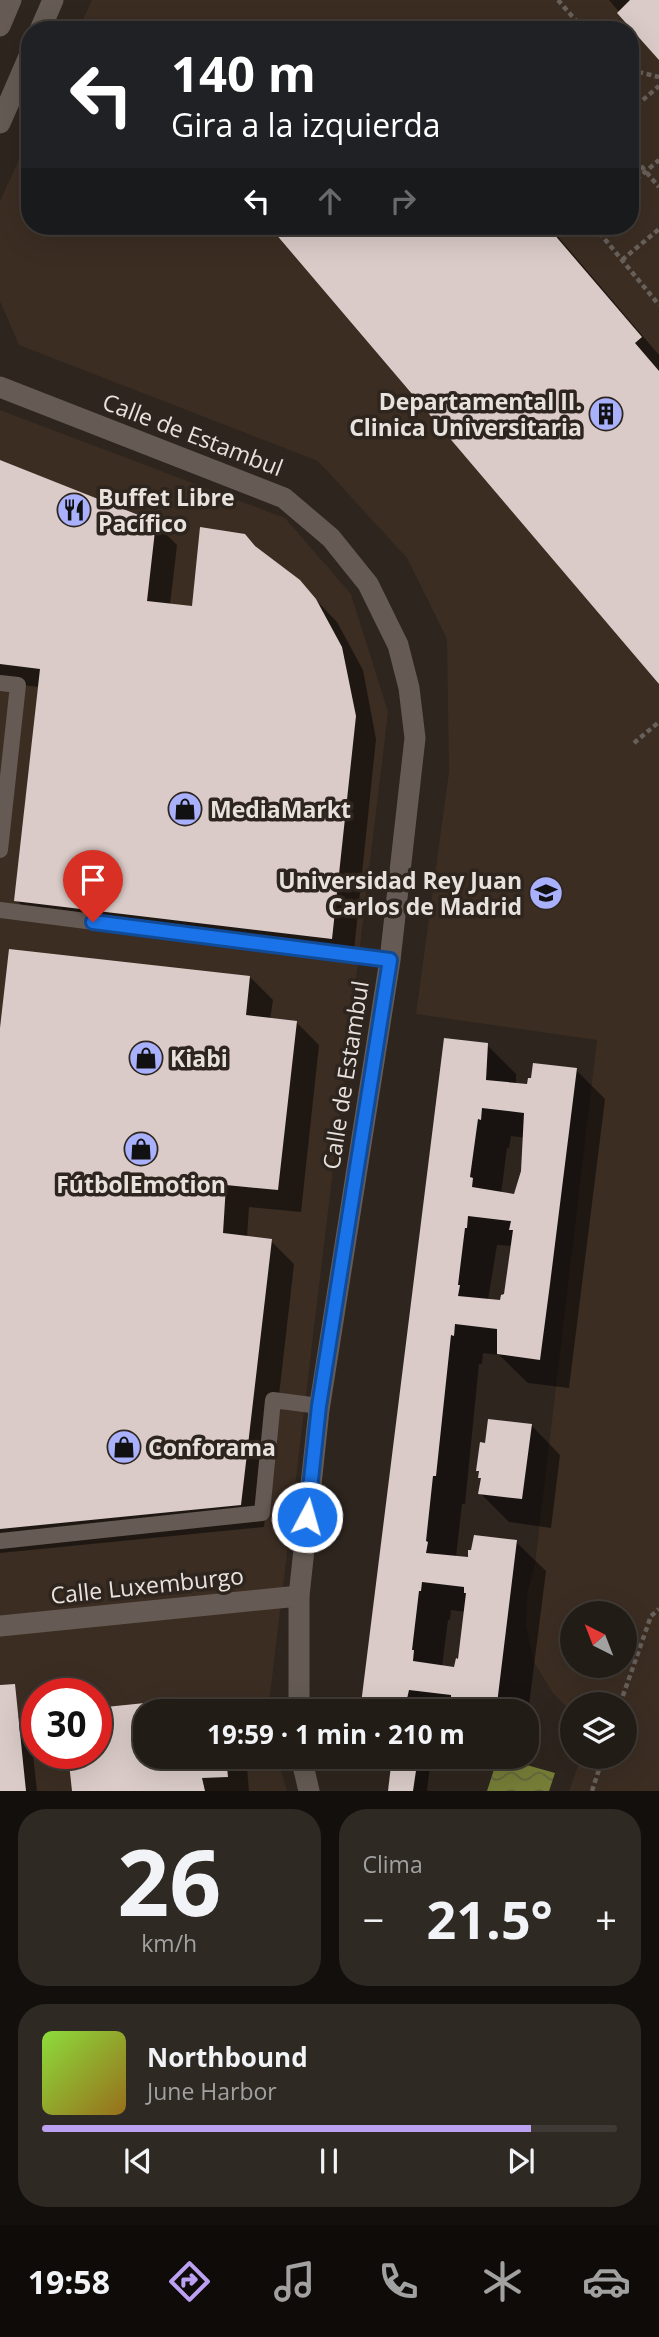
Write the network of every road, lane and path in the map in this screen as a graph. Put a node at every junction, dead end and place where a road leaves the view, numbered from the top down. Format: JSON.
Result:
{"nodes":[{"id":1,"x":11,"y":0,"type":"edge"},
{"id":2,"x":53,"y":0,"type":"edge"},
{"id":3,"x":558,"y":0,"type":"edge"},
{"id":4,"x":44,"y":21,"type":"edge"},
{"id":5,"x":576,"y":21,"type":"edge"},
{"id":6,"x":0,"y":26,"type":"edge"},
{"id":7,"x":639,"y":72,"type":"edge"},
{"id":8,"x":21,"y":75,"type":"edge"},
{"id":9,"x":659,"y":77,"type":"edge"},
{"id":10,"x":659,"y":86,"type":"edge"},
{"id":11,"x":639,"y":103,"type":"edge"},
{"id":12,"x":0,"y":123,"type":"edge"},
{"id":13,"x":659,"y":160,"type":"edge"},
{"id":14,"x":639,"y":163,"type":"edge"},
{"id":15,"x":646,"y":171,"type":"junction"},
{"id":16,"x":639,"y":177,"type":"edge"},
{"id":17,"x":659,"y":187,"type":"edge"},
{"id":18,"x":659,"y":229,"type":"edge"},
{"id":19,"x":601,"y":235,"type":"edge"},
{"id":20,"x":622,"y":260,"type":"junction"},
{"id":21,"x":658,"y":302,"type":"edge"},
{"id":22,"x":0,"y":387,"type":"edge"},
{"id":23,"x":0,"y":683,"type":"edge"},
{"id":24,"x":659,"y":722,"type":"edge"},
{"id":25,"x":634,"y":743,"type":"dead end"},
{"id":26,"x":0,"y":850,"type":"edge"},
{"id":27,"x":0,"y":910,"type":"edge"},
{"id":28,"x":390,"y":960,"type":"junction"},
{"id":29,"x":319,"y":1406,"type":"junction"},
{"id":30,"x":0,"y":1541,"type":"edge"},
{"id":31,"x":299,"y":1596,"type":"junction"},
{"id":32,"x":659,"y":1609,"type":"edge"},
{"id":33,"x":0,"y":1626,"type":"edge"},
{"id":34,"x":625,"y":1692,"type":"edge"},
{"id":35,"x":299,"y":1699,"type":"edge"},
{"id":36,"x":304,"y":1769,"type":"edge"},
{"id":37,"x":599,"y":1769,"type":"edge"},
{"id":38,"x":309,"y":1791,"type":"edge"},
{"id":39,"x":592,"y":1791,"type":"edge"}],
"edges":[{"from":1,"to":6,"type":"street"},
{"from":2,"to":4,"type":"street"},
{"from":3,"to":5,"type":"path"},
{"from":7,"to":9,"type":"path"},
{"from":8,"to":12,"type":"street"},
{"from":10,"to":11,"type":"path"},
{"from":13,"to":15,"type":"path"},
{"from":14,"to":15,"type":"path"},
{"from":15,"to":16,"type":"path"},
{"from":15,"to":17,"type":"path"},
{"from":18,"to":20,"type":"path"},
{"from":19,"to":20,"type":"path"},
{"from":20,"to":21,"type":"path"},
{"from":22,"to":28,"type":"street","name":"Calle de Estambul"},
{"from":23,"to":26,"type":"lane"},
{"from":24,"to":25,"type":"path"},
{"from":27,"to":28,"type":"lane"},
{"from":28,"to":29,"type":"street","name":"Calle de Estambul"},
{"from":29,"to":30,"type":"lane"},
{"from":29,"to":31,"type":"street","name":"Calle de Estambul"},
{"from":31,"to":33,"type":"street","name":"Calle Luxemburgo"},
{"from":31,"to":35,"type":"street","name":"Calle de Estambul"},
{"from":32,"to":34,"type":"path"},
{"from":36,"to":38,"type":"street"},
{"from":37,"to":39,"type":"path"}]}
